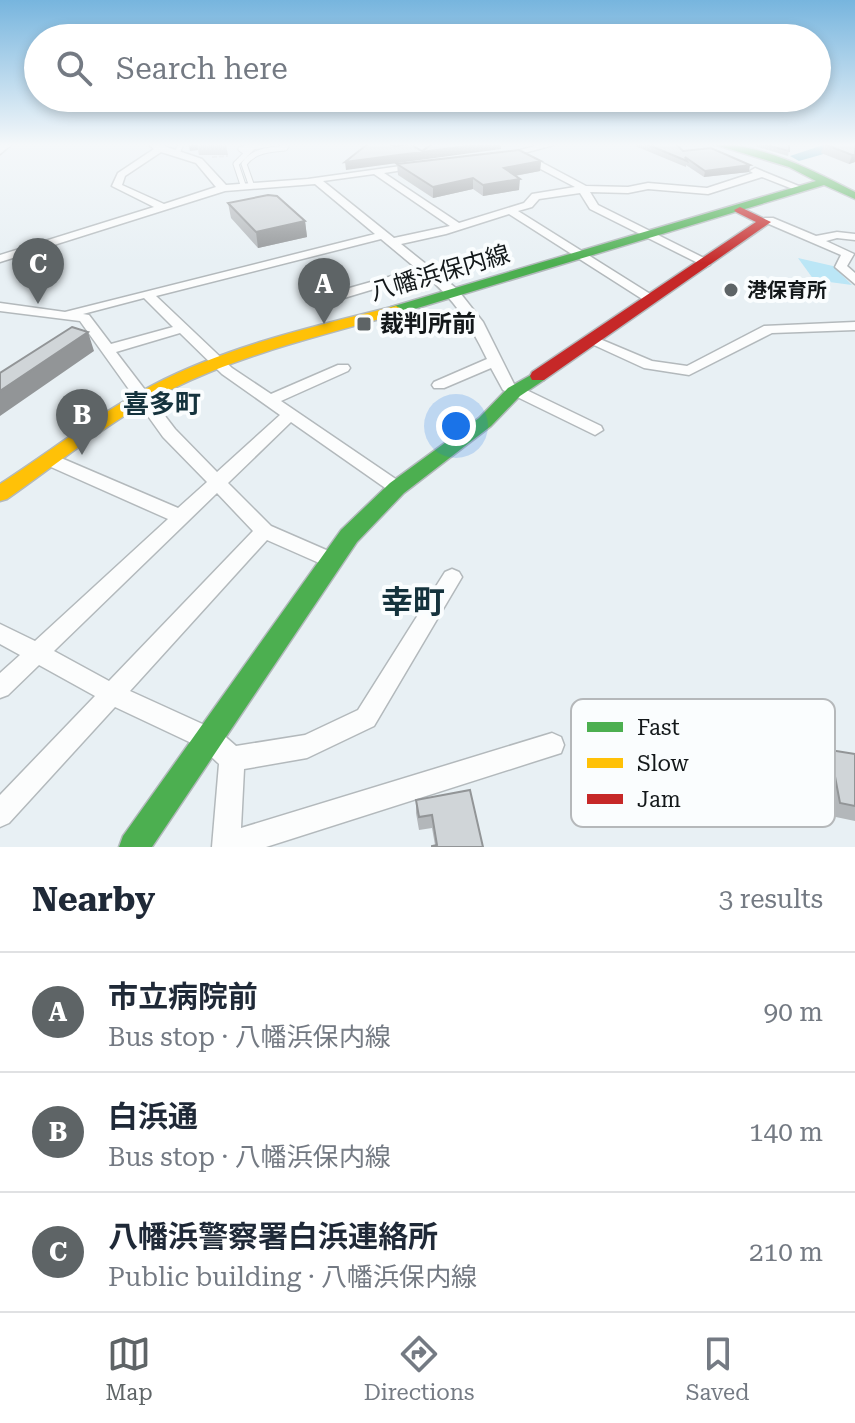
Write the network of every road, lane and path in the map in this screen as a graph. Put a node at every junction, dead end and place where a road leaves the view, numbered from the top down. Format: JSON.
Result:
{"nodes":[{"id":1,"x":118,"y":184,"type":"edge"},
{"id":2,"x":215,"y":184,"type":"edge"},
{"id":3,"x":266,"y":184,"type":"edge"},
{"id":4,"x":322,"y":184,"type":"edge"},
{"id":5,"x":394,"y":184,"type":"edge"},
{"id":6,"x":575,"y":184,"type":"edge"},
{"id":7,"x":731,"y":184,"type":"edge"},
{"id":8,"x":786,"y":184,"type":"edge"},
{"id":9,"x":818,"y":184,"type":"edge"},
{"id":10,"x":831,"y":184,"type":"edge"},
{"id":11,"x":247,"y":185,"type":"joint"},
{"id":12,"x":224,"y":188,"type":"junction"},
{"id":13,"x":585,"y":189,"type":"junction"},
{"id":14,"x":801,"y":189,"type":"junction"},
{"id":15,"x":855,"y":196,"type":"edge"},
{"id":16,"x":161,"y":206,"type":"junction"},
{"id":17,"x":509,"y":210,"type":"junction"},
{"id":18,"x":740,"y":210,"type":"junction"},
{"id":19,"x":765,"y":222,"type":"junction"},
{"id":20,"x":458,"y":227,"type":"junction"},
{"id":21,"x":653,"y":236,"type":"junction"},
{"id":22,"x":855,"y":237,"type":"edge"},
{"id":23,"x":388,"y":238,"type":"junction"},
{"id":24,"x":814,"y":240,"type":"junction"},
{"id":25,"x":586,"y":256,"type":"junction"},
{"id":26,"x":0,"y":259,"type":"edge"},
{"id":27,"x":706,"y":263,"type":"junction"},
{"id":28,"x":425,"y":270,"type":"junction"},
{"id":29,"x":855,"y":280,"type":"edge"},
{"id":30,"x":453,"y":292,"type":"junction"},
{"id":31,"x":147,"y":294,"type":"junction"},
{"id":32,"x":650,"y":300,"type":"junction"},
{"id":33,"x":319,"y":301,"type":"dead end"},
{"id":34,"x":0,"y":307,"type":"edge"},
{"id":35,"x":64,"y":314,"type":"junction"},
{"id":36,"x":855,"y":326,"type":"edge"},
{"id":37,"x":183,"y":328,"type":"junction"},
{"id":38,"x":590,"y":340,"type":"junction"},
{"id":39,"x":106,"y":350,"type":"junction"},
{"id":40,"x":494,"y":361,"type":"junction"},
{"id":41,"x":220,"y":363,"type":"junction"},
{"id":42,"x":343,"y":368,"type":"dead end"},
{"id":43,"x":439,"y":385,"type":"dead end"},
{"id":44,"x":514,"y":392,"type":"junction"},
{"id":45,"x":144,"y":397,"type":"junction"},
{"id":46,"x":268,"y":401,"type":"junction"},
{"id":47,"x":291,"y":413,"type":"junction"},
{"id":48,"x":595,"y":430,"type":"dead end"},
{"id":49,"x":48,"y":459,"type":"junction"},
{"id":50,"x":216,"y":483,"type":"junction"},
{"id":51,"x":397,"y":488,"type":"junction"},
{"id":52,"x":0,"y":494,"type":"edge"},
{"id":53,"x":181,"y":517,"type":"junction"},
{"id":54,"x":264,"y":531,"type":"junction"},
{"id":55,"x":333,"y":561,"type":"junction"},
{"id":56,"x":452,"y":577,"type":"dead end"},
{"id":57,"x":0,"y":633,"type":"edge"},
{"id":58,"x":37,"y":653,"type":"junction"},
{"id":59,"x":0,"y":688,"type":"edge"},
{"id":60,"x":112,"y":694,"type":"junction"},
{"id":61,"x":211,"y":740,"type":"junction"},
{"id":62,"x":552,"y":745,"type":"dead end"},
{"id":63,"x":232,"y":759,"type":"junction"},
{"id":64,"x":0,"y":814,"type":"edge"},
{"id":65,"x":134,"y":847,"type":"edge"},
{"id":66,"x":226,"y":847,"type":"edge"}],
"edges":[{"from":1,"to":16,"type":"street"},
{"from":2,"to":12,"type":"street"},
{"from":3,"to":11,"type":"street"},
{"from":4,"to":23,"type":"street"},
{"from":5,"to":20,"type":"street"},
{"from":6,"to":13,"type":"street"},
{"from":7,"to":13,"type":"street"},
{"from":8,"to":14,"type":"street"},
{"from":9,"to":14,"type":"main road","name":"八幡浜保内線"},
{"from":10,"to":15,"type":"main road"},
{"from":11,"to":12,"type":"street"},
{"from":12,"to":16,"type":"street"},
{"from":13,"to":17,"type":"street"},
{"from":13,"to":21,"type":"street"},
{"from":14,"to":18,"type":"main road","name":"八幡浜保内線"},
{"from":16,"to":26,"type":"street"},
{"from":17,"to":20,"type":"street"},
{"from":17,"to":25,"type":"street"},
{"from":18,"to":19,"type":"main road"},
{"from":18,"to":21,"type":"main road","name":"八幡浜保内線"},
{"from":19,"to":24,"type":"street"},
{"from":19,"to":27,"type":"main road"},
{"from":20,"to":23,"type":"street"},
{"from":21,"to":25,"type":"main road","name":"八幡浜保内線"},
{"from":21,"to":27,"type":"street"},
{"from":22,"to":24,"type":"street"},
{"from":23,"to":28,"type":"street"},
{"from":23,"to":31,"type":"street"},
{"from":24,"to":29,"type":"street"},
{"from":25,"to":30,"type":"main road","name":"八幡浜保内線"},
{"from":25,"to":32,"type":"street"},
{"from":27,"to":32,"type":"main road"},
{"from":28,"to":30,"type":"street"},
{"from":28,"to":33,"type":"street"},
{"from":30,"to":40,"type":"street"},
{"from":30,"to":41,"type":"main road","name":"八幡浜保内線"},
{"from":31,"to":35,"type":"street"},
{"from":31,"to":37,"type":"street"},
{"from":32,"to":38,"type":"main road"},
{"from":34,"to":35,"type":"street"},
{"from":35,"to":39,"type":"street"},
{"from":36,"to":38,"type":"street"},
{"from":37,"to":39,"type":"street"},
{"from":37,"to":41,"type":"street"},
{"from":38,"to":44,"type":"main road"},
{"from":39,"to":45,"type":"street"},
{"from":40,"to":43,"type":"street"},
{"from":40,"to":44,"type":"street"},
{"from":41,"to":45,"type":"main road","name":"八幡浜保内線"},
{"from":41,"to":46,"type":"street"},
{"from":42,"to":46,"type":"street"},
{"from":44,"to":48,"type":"street"},
{"from":44,"to":51,"type":"main road"},
{"from":45,"to":49,"type":"main road","name":"八幡浜保内線"},
{"from":45,"to":50,"type":"street"},
{"from":46,"to":47,"type":"street"},
{"from":47,"to":50,"type":"street"},
{"from":47,"to":51,"type":"street"},
{"from":49,"to":52,"type":"main road","name":"八幡浜保内線"},
{"from":49,"to":53,"type":"street"},
{"from":50,"to":53,"type":"street"},
{"from":50,"to":54,"type":"street"},
{"from":51,"to":55,"type":"main road"},
{"from":53,"to":58,"type":"street"},
{"from":54,"to":55,"type":"street"},
{"from":54,"to":60,"type":"street"},
{"from":55,"to":61,"type":"main road"},
{"from":56,"to":63,"type":"street"},
{"from":57,"to":58,"type":"street"},
{"from":58,"to":59,"type":"street"},
{"from":58,"to":60,"type":"street"},
{"from":60,"to":61,"type":"street"},
{"from":60,"to":64,"type":"street"},
{"from":61,"to":63,"type":"street"},
{"from":61,"to":65,"type":"main road"},
{"from":62,"to":66,"type":"street"},
{"from":63,"to":66,"type":"street"}]}
